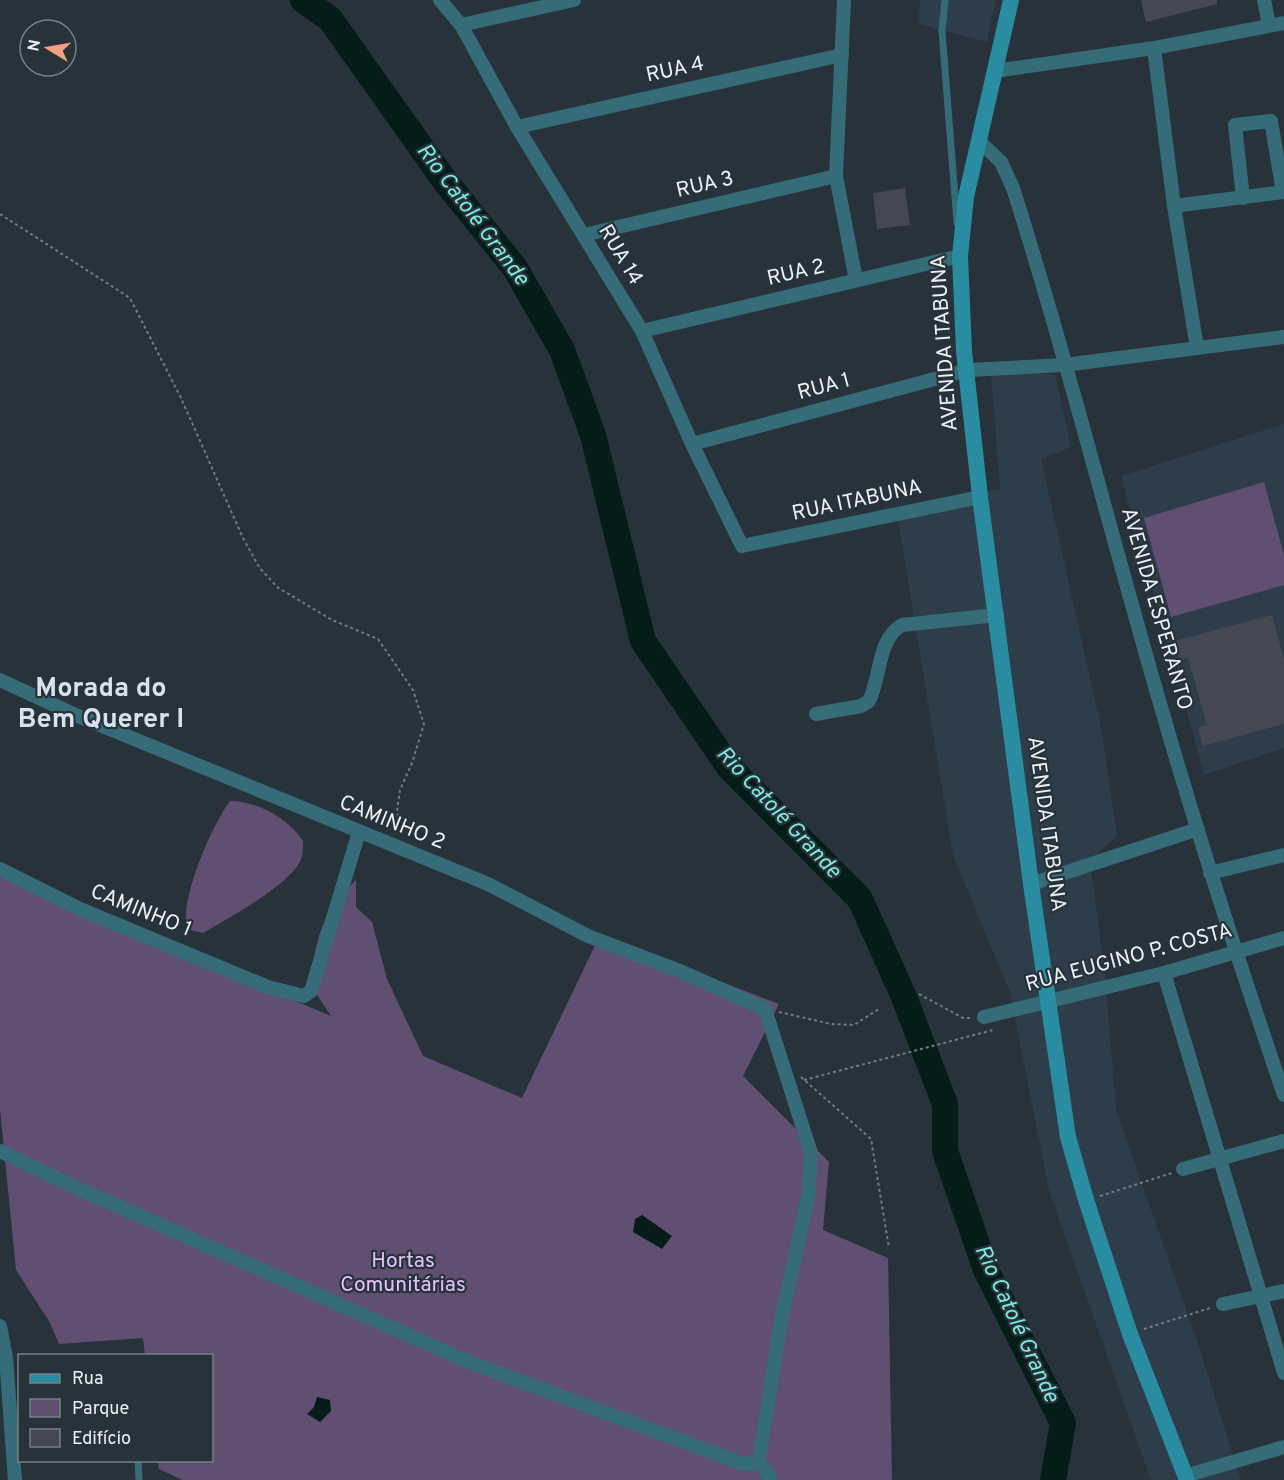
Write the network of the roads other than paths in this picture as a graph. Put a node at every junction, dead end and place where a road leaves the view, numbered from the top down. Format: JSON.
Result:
{"nodes":[{"id":1,"x":440,"y":0,"type":"edge"},
{"id":2,"x":574,"y":0,"type":"edge"},
{"id":3,"x":844,"y":0,"type":"edge"},
{"id":4,"x":945,"y":0,"type":"edge"},
{"id":5,"x":1011,"y":0,"type":"edge"},
{"id":6,"x":1264,"y":0,"type":"edge"},
{"id":7,"x":1284,"y":23,"type":"edge"},
{"id":8,"x":461,"y":25,"type":"junction"},
{"id":9,"x":1269,"y":25,"type":"junction"},
{"id":10,"x":1154,"y":48,"type":"junction"},
{"id":11,"x":842,"y":55,"type":"junction"},
{"id":12,"x":995,"y":71,"type":"junction"},
{"id":13,"x":517,"y":127,"type":"junction"},
{"id":14,"x":980,"y":142,"type":"junction"},
{"id":15,"x":836,"y":176,"type":"junction"},
{"id":16,"x":1284,"y":192,"type":"edge"},
{"id":17,"x":1243,"y":198,"type":"junction"},
{"id":18,"x":1174,"y":206,"type":"junction"},
{"id":19,"x":584,"y":236,"type":"junction"},
{"id":20,"x":960,"y":256,"type":"junction"},
{"id":21,"x":856,"y":280,"type":"junction"},
{"id":22,"x":642,"y":331,"type":"junction"},
{"id":23,"x":1284,"y":337,"type":"edge"},
{"id":24,"x":1197,"y":348,"type":"junction"},
{"id":25,"x":1064,"y":365,"type":"junction"},
{"id":26,"x":968,"y":370,"type":"junction"},
{"id":27,"x":692,"y":444,"type":"junction"},
{"id":28,"x":980,"y":497,"type":"junction"},
{"id":29,"x":742,"y":546,"type":"joint"},
{"id":30,"x":997,"y":615,"type":"junction"},
{"id":31,"x":0,"y":680,"type":"edge"},
{"id":32,"x":816,"y":714,"type":"dead end"},
{"id":33,"x":1198,"y":830,"type":"junction"},
{"id":34,"x":359,"y":832,"type":"junction"},
{"id":35,"x":1284,"y":855,"type":"edge"},
{"id":36,"x":0,"y":869,"type":"edge"},
{"id":37,"x":1210,"y":873,"type":"junction"},
{"id":38,"x":1032,"y":884,"type":"junction"},
{"id":39,"x":1284,"y":938,"type":"edge"},
{"id":40,"x":1235,"y":952,"type":"junction"},
{"id":41,"x":1164,"y":973,"type":"junction"},
{"id":42,"x":1050,"y":1003,"type":"junction"},
{"id":43,"x":984,"y":1017,"type":"road end"},
{"id":44,"x":1284,"y":1095,"type":"edge"},
{"id":45,"x":1284,"y":1141,"type":"edge"},
{"id":46,"x":0,"y":1151,"type":"edge"},
{"id":47,"x":1221,"y":1160,"type":"junction"},
{"id":48,"x":1183,"y":1169,"type":"road end"},
{"id":49,"x":1284,"y":1291,"type":"edge"},
{"id":50,"x":1262,"y":1296,"type":"junction"},
{"id":51,"x":1223,"y":1304,"type":"road end"},
{"id":52,"x":0,"y":1326,"type":"edge"},
{"id":53,"x":1284,"y":1373,"type":"edge"},
{"id":54,"x":15,"y":1426,"type":"edge"},
{"id":55,"x":1284,"y":1447,"type":"edge"},
{"id":56,"x":759,"y":1460,"type":"junction"},
{"id":57,"x":138,"y":1462,"type":"edge"},
{"id":58,"x":1186,"y":1478,"type":"edge"},
{"id":59,"x":15,"y":1480,"type":"edge"},
{"id":60,"x":139,"y":1480,"type":"edge"},
{"id":61,"x":771,"y":1480,"type":"edge"}],
"edges":[{"from":1,"to":8,"type":"street","name":"RUA 14"},
{"from":2,"to":8,"type":"street"},
{"from":3,"to":11,"type":"street"},
{"from":4,"to":20,"type":"lane"},
{"from":5,"to":12,"type":"main road","name":"AVENIDA ITABUNA"},
{"from":6,"to":9,"type":"street"},
{"from":7,"to":9,"type":"street"},
{"from":8,"to":13,"type":"street","name":"RUA 14"},
{"from":9,"to":10,"type":"street"},
{"from":10,"to":12,"type":"street"},
{"from":10,"to":18,"type":"street"},
{"from":11,"to":13,"type":"street","name":"RUA 4"},
{"from":11,"to":15,"type":"street"},
{"from":12,"to":14,"type":"main road","name":"AVENIDA ITABUNA"},
{"from":13,"to":19,"type":"street","name":"RUA 14"},
{"from":14,"to":20,"type":"main road","name":"AVENIDA ITABUNA"},
{"from":14,"to":25,"type":"street","name":"AVENIDA ESPERANTO"},
{"from":15,"to":19,"type":"street","name":"RUA 3"},
{"from":15,"to":21,"type":"street"},
{"from":16,"to":17,"type":"street"},
{"from":16,"to":17,"type":"street"},
{"from":17,"to":18,"type":"street"},
{"from":18,"to":24,"type":"street"},
{"from":19,"to":22,"type":"street","name":"RUA 14"},
{"from":20,"to":21,"type":"street","name":"RUA 2"},
{"from":20,"to":26,"type":"main road","name":"AVENIDA ITABUNA"},
{"from":21,"to":22,"type":"street","name":"RUA 2"},
{"from":22,"to":27,"type":"street","name":"RUA 14"},
{"from":23,"to":24,"type":"street","name":"RUA 1"},
{"from":24,"to":25,"type":"street","name":"RUA 1"},
{"from":25,"to":26,"type":"street","name":"RUA 1"},
{"from":25,"to":33,"type":"street","name":"AVENIDA ESPERANTO"},
{"from":26,"to":27,"type":"street","name":"RUA 1"},
{"from":26,"to":28,"type":"main road","name":"AVENIDA ITABUNA"},
{"from":27,"to":29,"type":"street","name":"RUA 14"},
{"from":28,"to":29,"type":"street","name":"RUA ITABUNA"},
{"from":28,"to":30,"type":"main road","name":"AVENIDA ITABUNA"},
{"from":30,"to":32,"type":"street"},
{"from":30,"to":38,"type":"main road","name":"AVENIDA ITABUNA"},
{"from":31,"to":34,"type":"street","name":"CAMINHO 2"},
{"from":33,"to":37,"type":"street","name":"AVENIDA ESPERANTO"},
{"from":33,"to":38,"type":"street"},
{"from":34,"to":36,"type":"street","name":"CAMINHO 1"},
{"from":34,"to":56,"type":"street","name":"CAMINHO 2"},
{"from":35,"to":37,"type":"street"},
{"from":37,"to":40,"type":"street","name":"AVENIDA ESPERANTO"},
{"from":38,"to":42,"type":"main road","name":"AVENIDA ITABUNA"},
{"from":39,"to":40,"type":"street","name":"RUA EUGINO P. COSTA"},
{"from":40,"to":41,"type":"street","name":"RUA EUGINO P. COSTA"},
{"from":40,"to":44,"type":"street","name":"AVENIDA ESPERANTO"},
{"from":41,"to":42,"type":"street","name":"RUA EUGINO P. COSTA"},
{"from":41,"to":47,"type":"street"},
{"from":42,"to":43,"type":"street","name":"RUA EUGINO P. COSTA"},
{"from":42,"to":58,"type":"main road","name":"AVENIDA ITABUNA"},
{"from":45,"to":47,"type":"street"},
{"from":46,"to":56,"type":"street"},
{"from":47,"to":48,"type":"street"},
{"from":47,"to":50,"type":"street"},
{"from":49,"to":50,"type":"street"},
{"from":50,"to":51,"type":"street"},
{"from":50,"to":53,"type":"street"},
{"from":52,"to":54,"type":"street"},
{"from":54,"to":59,"type":"street"},
{"from":55,"to":58,"type":"street"},
{"from":56,"to":61,"type":"street"},
{"from":57,"to":60,"type":"lane"}]}
